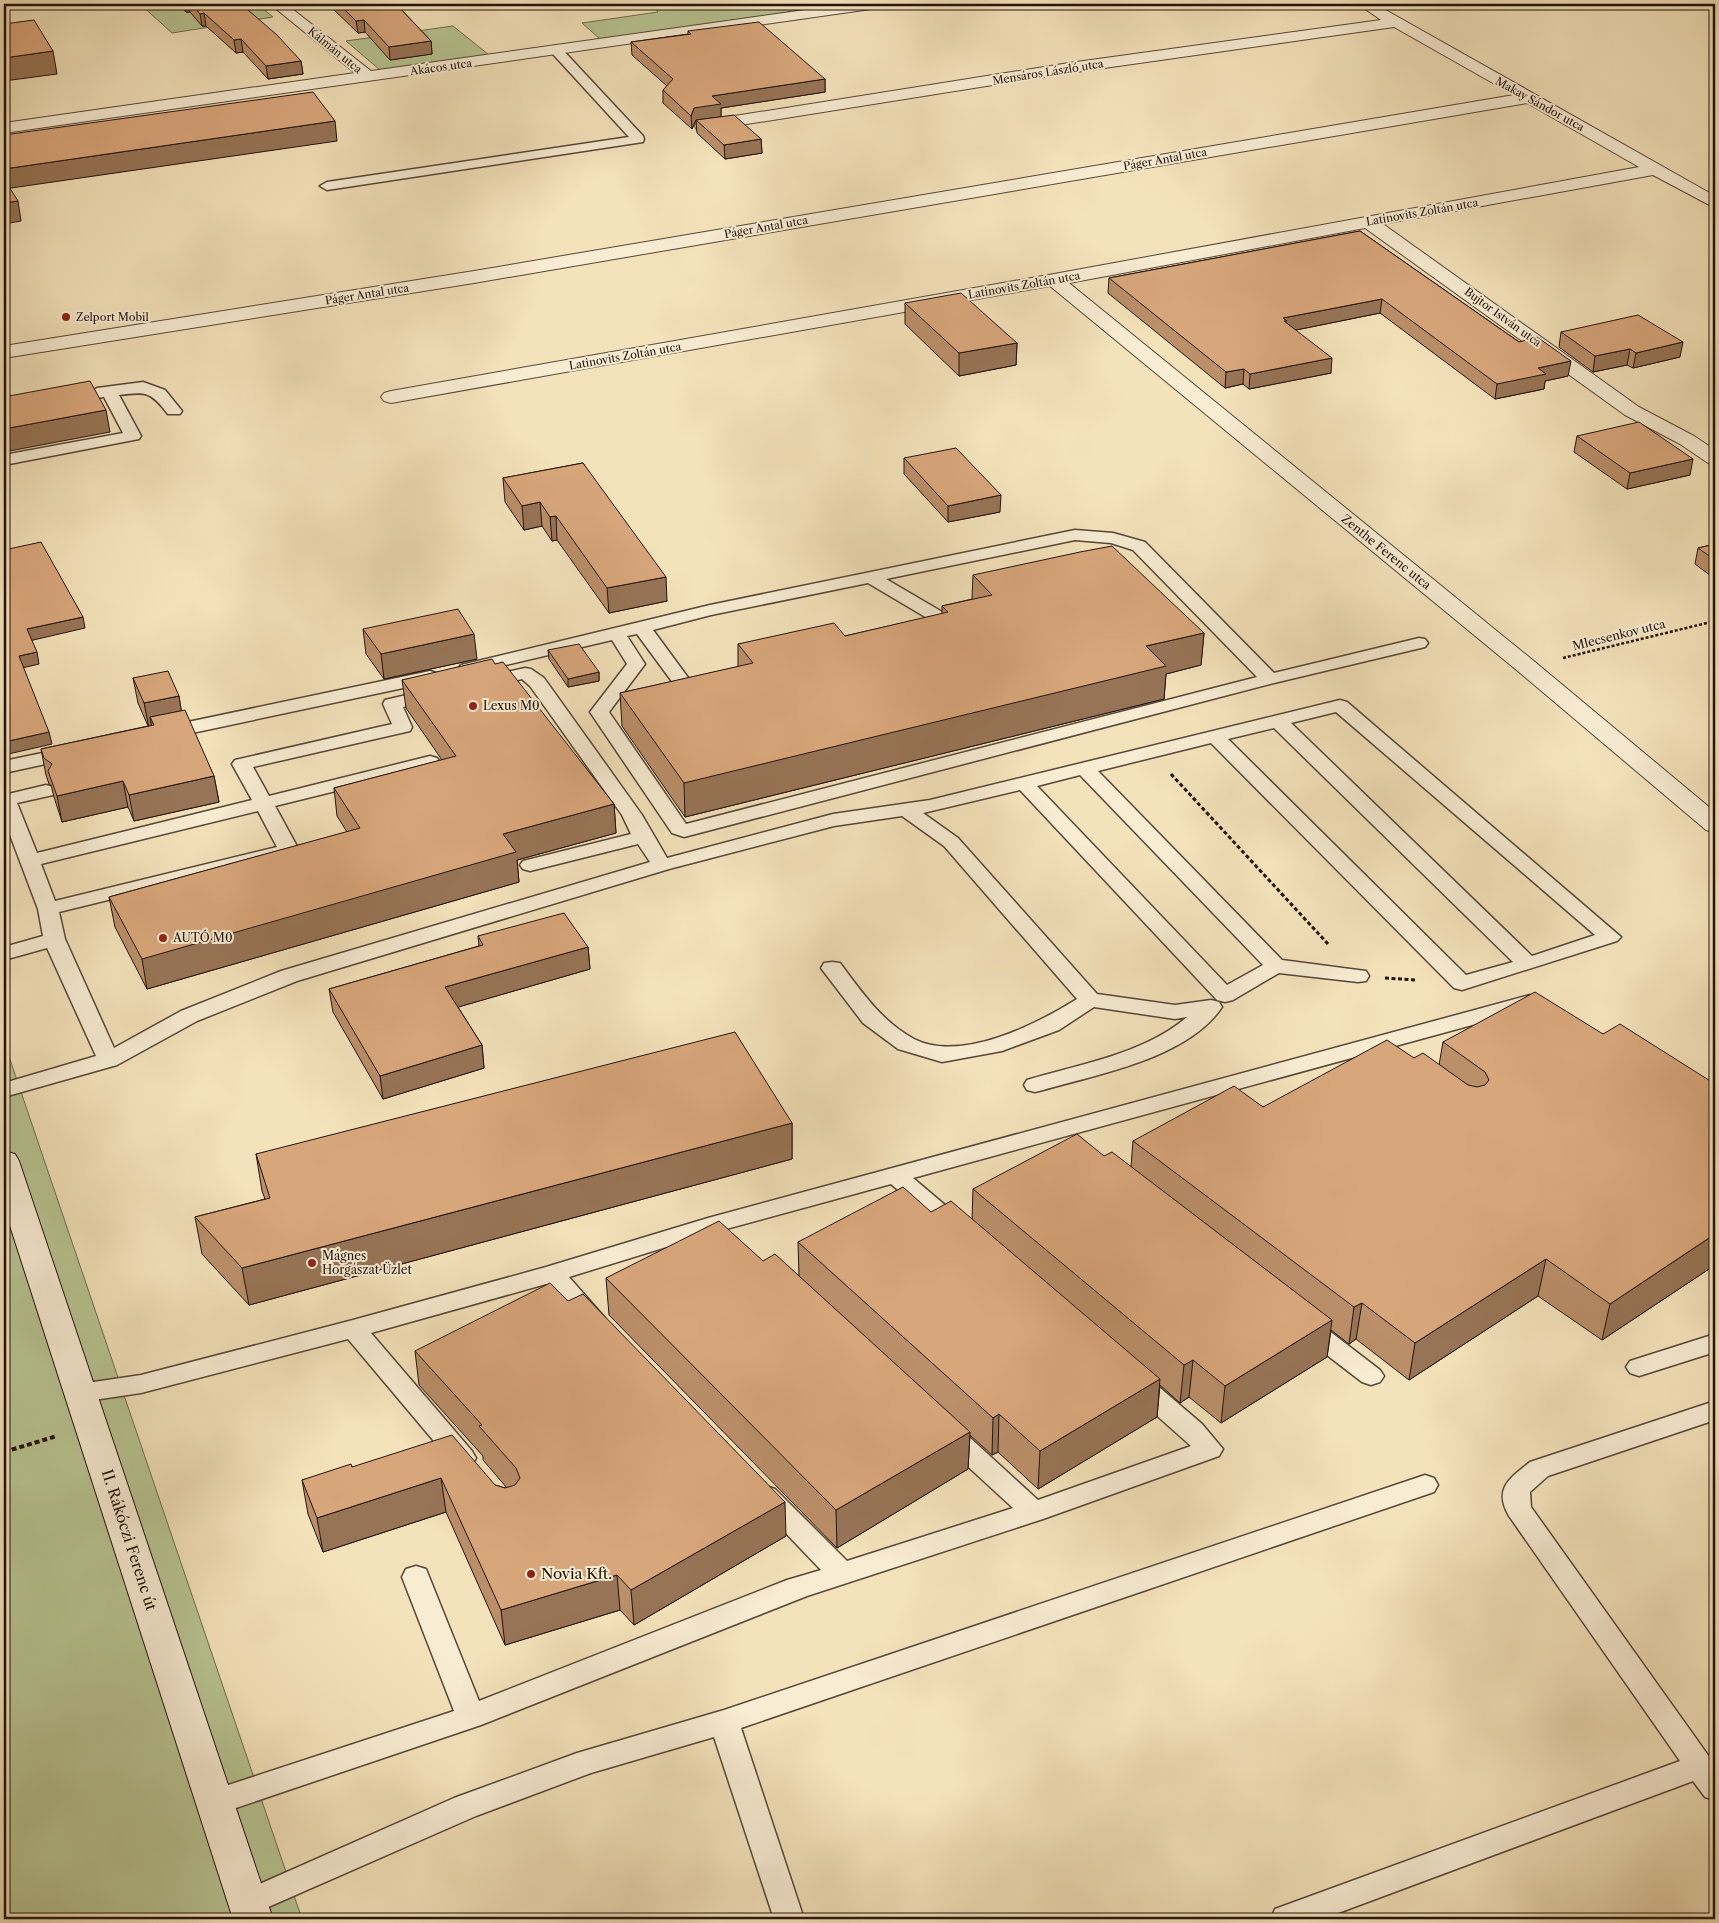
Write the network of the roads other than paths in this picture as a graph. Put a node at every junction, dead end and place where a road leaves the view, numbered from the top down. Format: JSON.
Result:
{"nodes":[{"id":1,"x":277,"y":4,"type":"edge"},
{"id":2,"x":878,"y":4,"type":"edge"},
{"id":3,"x":1365,"y":4,"type":"edge"},
{"id":4,"x":1396,"y":22,"type":"junction"},
{"id":5,"x":556,"y":50,"type":"junction"},
{"id":6,"x":369,"y":77,"type":"junction"},
{"id":7,"x":1528,"y":98,"type":"junction"},
{"id":8,"x":700,"y":127,"type":"edge"},
{"id":9,"x":4,"y":128,"type":"edge"},
{"id":10,"x":1656,"y":169,"type":"junction"},
{"id":11,"x":327,"y":186,"type":"dead end"},
{"id":12,"x":1715,"y":203,"type":"edge"},
{"id":13,"x":1368,"y":222,"type":"junction"},
{"id":14,"x":1054,"y":280,"type":"junction"},
{"id":15,"x":4,"y":352,"type":"edge"},
{"id":16,"x":109,"y":391,"type":"junction"},
{"id":17,"x":80,"y":396,"type":"edge"},
{"id":18,"x":391,"y":396,"type":"dead end"},
{"id":19,"x":174,"y":412,"type":"dead end"},
{"id":20,"x":1715,"y":459,"type":"edge"},
{"id":21,"x":4,"y":460,"type":"edge"},
{"id":22,"x":872,"y":578,"type":"junction"},
{"id":23,"x":955,"y":626,"type":"edge"},
{"id":24,"x":642,"y":628,"type":"junction"},
{"id":25,"x":617,"y":634,"type":"junction"},
{"id":26,"x":1419,"y":643,"type":"dead end"},
{"id":27,"x":1270,"y":679,"type":"junction"},
{"id":28,"x":698,"y":702,"type":"edge"},
{"id":29,"x":1278,"y":721,"type":"junction"},
{"id":30,"x":150,"y":736,"type":"edge"},
{"id":31,"x":1215,"y":737,"type":"junction"},
{"id":32,"x":92,"y":748,"type":"edge"},
{"id":33,"x":430,"y":762,"type":"edge"},
{"id":34,"x":4,"y":767,"type":"edge"},
{"id":35,"x":1084,"y":768,"type":"junction"},
{"id":36,"x":1024,"y":783,"type":"junction"},
{"id":37,"x":46,"y":791,"type":"dead end"},
{"id":38,"x":5,"y":801,"type":"edge"},
{"id":39,"x":263,"y":804,"type":"junction"},
{"id":40,"x":905,"y":809,"type":"junction"},
{"id":41,"x":1715,"y":825,"type":"edge"},
{"id":42,"x":643,"y":837,"type":"junction"},
{"id":43,"x":30,"y":861,"type":"junction"},
{"id":44,"x":530,"y":865,"type":"dead end"},
{"id":45,"x":662,"y":865,"type":"junction"},
{"id":46,"x":48,"y":910,"type":"junction"},
{"id":47,"x":54,"y":939,"type":"junction"},
{"id":48,"x":4,"y":954,"type":"edge"},
{"id":49,"x":1528,"y":964,"type":"junction"},
{"id":50,"x":1276,"y":966,"type":"junction"},
{"id":51,"x":832,"y":968,"type":"dead end"},
{"id":52,"x":1358,"y":976,"type":"road end"},
{"id":53,"x":1090,"y":1000,"type":"junction"},
{"id":54,"x":1218,"y":1001,"type":"junction"},
{"id":55,"x":1548,"y":1004,"type":"edge"},
{"id":56,"x":1374,"y":1044,"type":"junction"},
{"id":57,"x":109,"y":1060,"type":"junction"},
{"id":58,"x":1398,"y":1062,"type":"edge"},
{"id":59,"x":1034,"y":1085,"type":"dead end"},
{"id":60,"x":4,"y":1090,"type":"edge"},
{"id":61,"x":1054,"y":1132,"type":"junction"},
{"id":62,"x":1078,"y":1150,"type":"edge"},
{"id":63,"x":4,"y":1161,"type":"edge"},
{"id":64,"x":895,"y":1175,"type":"junction"},
{"id":65,"x":720,"y":1223,"type":"junction"},
{"id":66,"x":742,"y":1243,"type":"edge"},
{"id":67,"x":977,"y":1246,"type":"edge"},
{"id":68,"x":551,"y":1274,"type":"junction"},
{"id":69,"x":1291,"y":1315,"type":"edge"},
{"id":70,"x":353,"y":1329,"type":"junction"},
{"id":71,"x":613,"y":1338,"type":"edge"},
{"id":72,"x":1715,"y":1343,"type":"edge"},
{"id":73,"x":1119,"y":1367,"type":"edge"},
{"id":74,"x":1639,"y":1367,"type":"dead end"},
{"id":75,"x":1371,"y":1376,"type":"dead end"},
{"id":76,"x":80,"y":1393,"type":"junction"},
{"id":77,"x":1715,"y":1410,"type":"edge"},
{"id":78,"x":932,"y":1418,"type":"edge"},
{"id":79,"x":476,"y":1473,"type":"edge"},
{"id":80,"x":751,"y":1480,"type":"edge"},
{"id":81,"x":1425,"y":1485,"type":"dead end"},
{"id":82,"x":1034,"y":1512,"type":"junction"},
{"id":83,"x":841,"y":1573,"type":"junction"},
{"id":84,"x":416,"y":1577,"type":"dead end"},
{"id":85,"x":471,"y":1717,"type":"junction"},
{"id":86,"x":724,"y":1722,"type":"junction"},
{"id":87,"x":1708,"y":1777,"type":"edge"},
{"id":88,"x":215,"y":1802,"type":"junction"},
{"id":89,"x":251,"y":1911,"type":"edge"},
{"id":90,"x":789,"y":1919,"type":"edge"},
{"id":91,"x":1286,"y":1919,"type":"edge"}],
"edges":[{"from":1,"to":6,"type":"street","name":"Kálmán utca"},
{"from":2,"to":5,"type":"street","name":"Akácos utca"},
{"from":3,"to":4,"type":"street","name":"Makay Sándor utca"},
{"from":4,"to":7,"type":"street","name":"Makay Sándor utca"},
{"from":4,"to":8,"type":"street","name":"Mensáros László utca"},
{"from":5,"to":6,"type":"street","name":"Akácos utca"},
{"from":5,"to":11,"type":"lane"},
{"from":6,"to":9,"type":"street","name":"Akácos utca"},
{"from":7,"to":10,"type":"street","name":"Makay Sándor utca"},
{"from":7,"to":15,"type":"street","name":"Páger Antal utca"},
{"from":10,"to":12,"type":"street","name":"Makay Sándor utca"},
{"from":10,"to":13,"type":"street","name":"Latinovits Zoltán utca"},
{"from":13,"to":14,"type":"street","name":"Latinovits Zoltán utca"},
{"from":13,"to":20,"type":"street","name":"Bujtor István utca"},
{"from":14,"to":18,"type":"street","name":"Latinovits Zoltán utca"},
{"from":14,"to":41,"type":"street","name":"Zenthe Ferenc utca"},
{"from":16,"to":17,"type":"lane"},
{"from":16,"to":19,"type":"lane"},
{"from":16,"to":21,"type":"lane"},
{"from":22,"to":23,"type":"lane"},
{"from":22,"to":24,"type":"lane"},
{"from":22,"to":27,"type":"lane"},
{"from":24,"to":25,"type":"lane"},
{"from":24,"to":28,"type":"lane"},
{"from":25,"to":27,"type":"lane"},
{"from":25,"to":30,"type":"lane"},
{"from":26,"to":27,"type":"lane"},
{"from":29,"to":31,"type":"lane"},
{"from":29,"to":49,"type":"lane"},
{"from":29,"to":49,"type":"lane"},
{"from":31,"to":35,"type":"lane"},
{"from":31,"to":49,"type":"lane"},
{"from":32,"to":34,"type":"lane"},
{"from":33,"to":39,"type":"lane"},
{"from":35,"to":36,"type":"lane"},
{"from":35,"to":50,"type":"lane"},
{"from":36,"to":40,"type":"lane"},
{"from":36,"to":54,"type":"lane"},
{"from":37,"to":38,"type":"lane"},
{"from":38,"to":43,"type":"lane"},
{"from":39,"to":42,"type":"lane"},
{"from":39,"to":43,"type":"lane"},
{"from":39,"to":46,"type":"lane"},
{"from":40,"to":45,"type":"lane"},
{"from":40,"to":53,"type":"lane"},
{"from":42,"to":44,"type":"lane"},
{"from":42,"to":45,"type":"lane"},
{"from":43,"to":46,"type":"lane"},
{"from":45,"to":57,"type":"lane"},
{"from":46,"to":47,"type":"lane"},
{"from":47,"to":48,"type":"lane"},
{"from":47,"to":57,"type":"lane"},
{"from":50,"to":52,"type":"lane"},
{"from":50,"to":54,"type":"lane"},
{"from":51,"to":53,"type":"lane"},
{"from":53,"to":54,"type":"lane"},
{"from":54,"to":59,"type":"lane"},
{"from":55,"to":56,"type":"lane"},
{"from":56,"to":58,"type":"lane"},
{"from":56,"to":61,"type":"lane"},
{"from":57,"to":60,"type":"lane"},
{"from":61,"to":62,"type":"lane"},
{"from":61,"to":64,"type":"lane"},
{"from":63,"to":76,"type":"street","name":"II. Rákóczi Ferenc út"},
{"from":64,"to":65,"type":"lane"},
{"from":64,"to":67,"type":"lane"},
{"from":65,"to":66,"type":"lane"},
{"from":65,"to":68,"type":"lane"},
{"from":68,"to":70,"type":"lane"},
{"from":68,"to":71,"type":"lane"},
{"from":69,"to":75,"type":"lane"},
{"from":70,"to":76,"type":"lane"},
{"from":70,"to":79,"type":"lane"},
{"from":72,"to":74,"type":"lane"},
{"from":73,"to":82,"type":"lane"},
{"from":76,"to":88,"type":"street","name":"II. Rákóczi Ferenc út"},
{"from":77,"to":87,"type":"lane"},
{"from":78,"to":82,"type":"lane"},
{"from":80,"to":83,"type":"lane"},
{"from":81,"to":86,"type":"lane"},
{"from":82,"to":83,"type":"lane"},
{"from":83,"to":85,"type":"lane"},
{"from":84,"to":85,"type":"lane"},
{"from":85,"to":88,"type":"lane"},
{"from":86,"to":89,"type":"lane"},
{"from":86,"to":90,"type":"lane"},
{"from":87,"to":91,"type":"lane"},
{"from":88,"to":89,"type":"street","name":"II. Rákóczi Ferenc út"}]}
